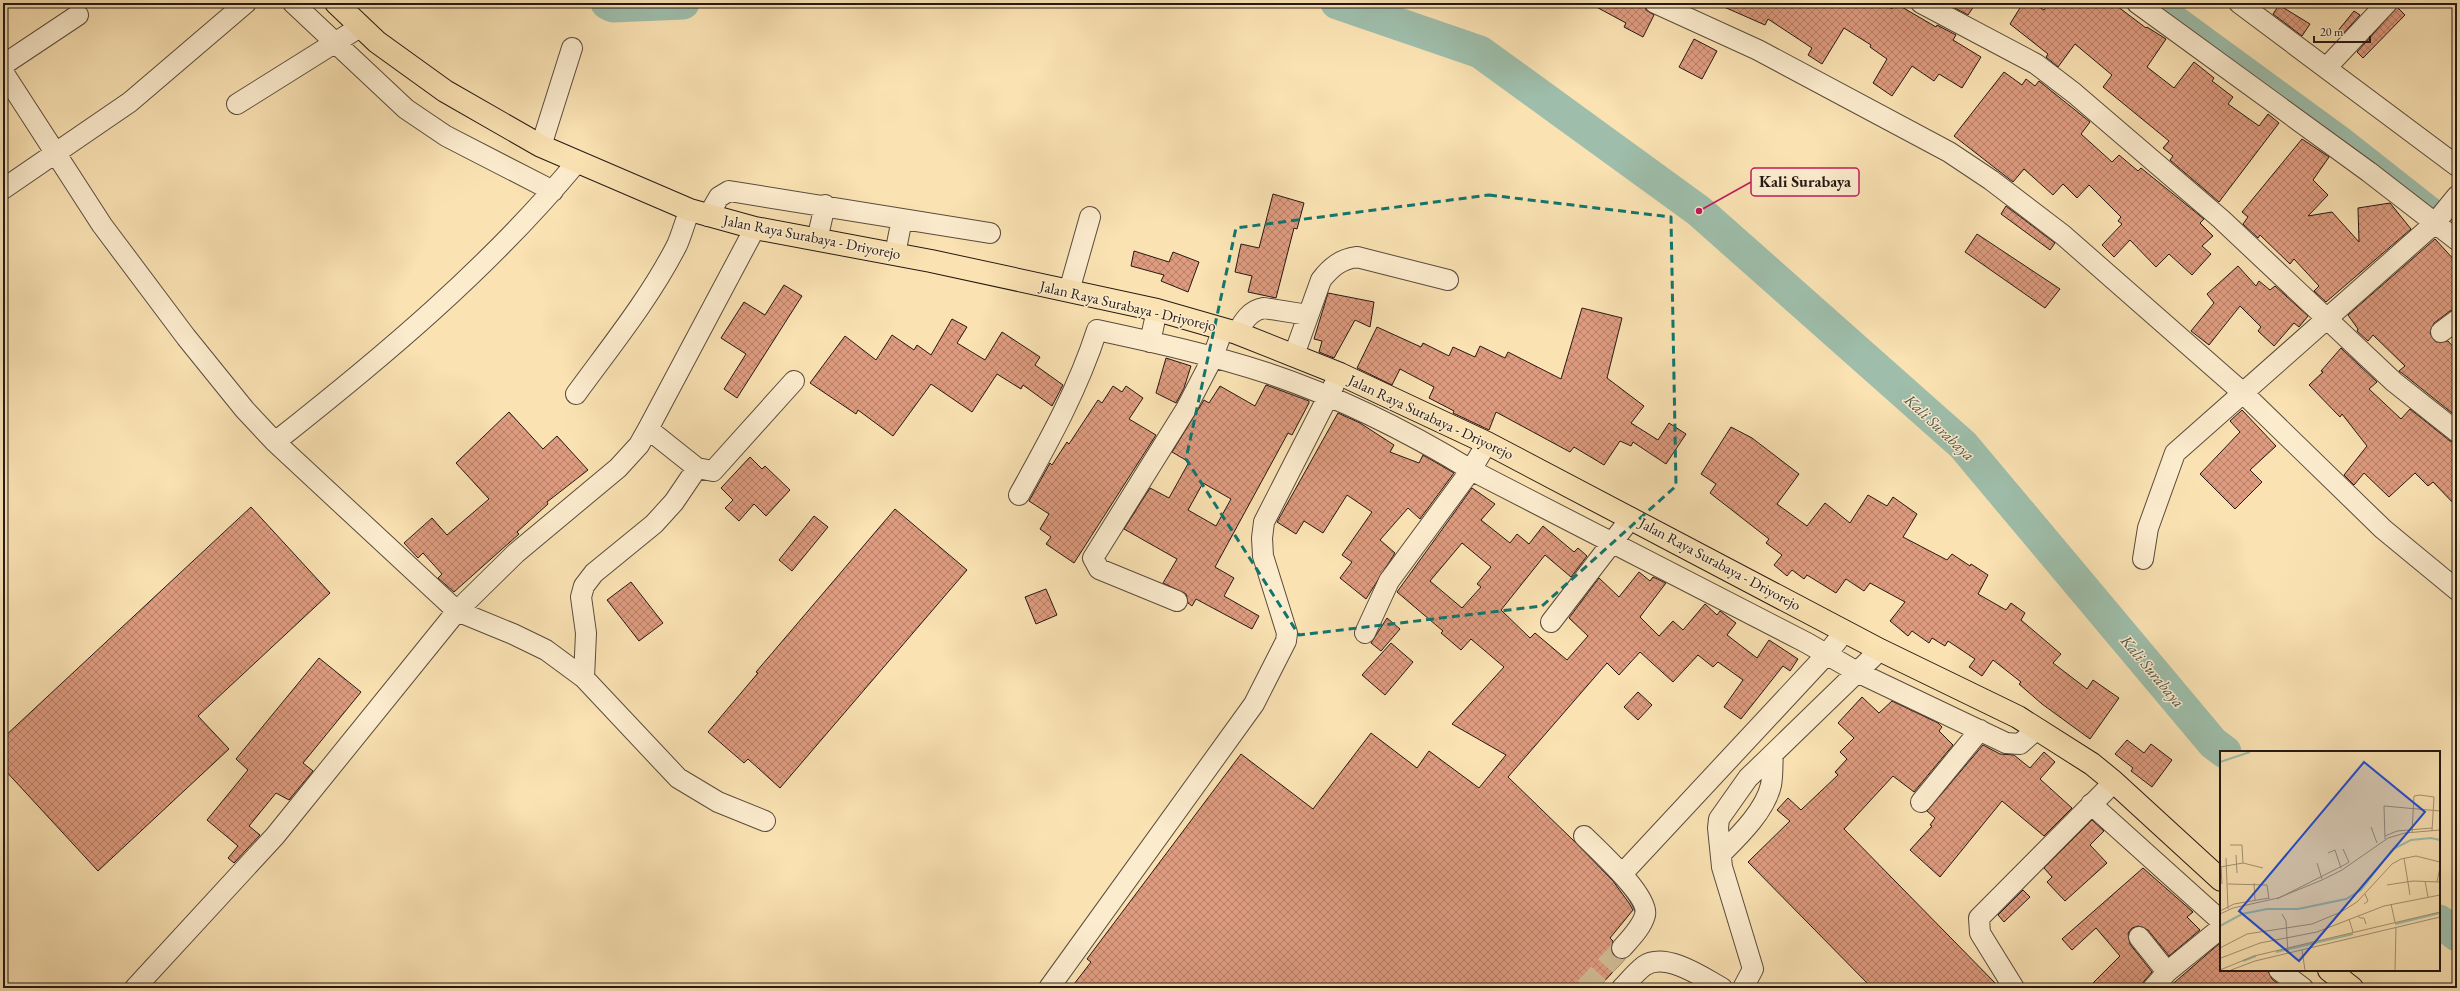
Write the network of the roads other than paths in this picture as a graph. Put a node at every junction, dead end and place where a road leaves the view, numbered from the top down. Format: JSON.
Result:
{"nodes":[{"id":1,"x":246,"y":3,"type":"edge"},
{"id":2,"x":293,"y":3,"type":"edge"},
{"id":3,"x":336,"y":3,"type":"edge"},
{"id":4,"x":1655,"y":3,"type":"edge"},
{"id":5,"x":1921,"y":3,"type":"edge"},
{"id":6,"x":2137,"y":3,"type":"edge"},
{"id":7,"x":2239,"y":3,"type":"edge"},
{"id":8,"x":2387,"y":3,"type":"edge"},
{"id":9,"x":78,"y":15,"type":"dead end"},
{"id":10,"x":360,"y":27,"type":"junction"},
{"id":11,"x":336,"y":44,"type":"junction"},
{"id":12,"x":572,"y":48,"type":"dead end"},
{"id":13,"x":3,"y":65,"type":"edge"},
{"id":14,"x":2327,"y":67,"type":"junction"},
{"id":15,"x":3,"y":72,"type":"edge"},
{"id":16,"x":237,"y":104,"type":"dead end"},
{"id":17,"x":541,"y":146,"type":"junction"},
{"id":18,"x":56,"y":152,"type":"junction"},
{"id":19,"x":577,"y":162,"type":"junction"},
{"id":20,"x":2457,"y":166,"type":"edge"},
{"id":21,"x":3,"y":189,"type":"edge"},
{"id":22,"x":553,"y":190,"type":"junction"},
{"id":23,"x":2457,"y":196,"type":"edge"},
{"id":24,"x":825,"y":205,"type":"junction"},
{"id":25,"x":699,"y":213,"type":"junction"},
{"id":26,"x":1090,"y":216,"type":"dead end"},
{"id":27,"x":902,"y":219,"type":"junction"},
{"id":28,"x":2437,"y":221,"type":"junction"},
{"id":29,"x":755,"y":228,"type":"junction"},
{"id":30,"x":990,"y":233,"type":"dead end"},
{"id":31,"x":817,"y":240,"type":"junction"},
{"id":32,"x":2457,"y":240,"type":"edge"},
{"id":33,"x":895,"y":254,"type":"junction"},
{"id":34,"x":1448,"y":280,"type":"dead end"},
{"id":35,"x":1069,"y":291,"type":"junction"},
{"id":36,"x":1157,"y":310,"type":"junction"},
{"id":37,"x":1308,"y":315,"type":"junction"},
{"id":38,"x":2328,"y":318,"type":"junction"},
{"id":39,"x":2457,"y":320,"type":"edge"},
{"id":40,"x":1230,"y":331,"type":"junction"},
{"id":41,"x":2441,"y":332,"type":"dead end"},
{"id":42,"x":1150,"y":342,"type":"junction"},
{"id":43,"x":1294,"y":355,"type":"junction"},
{"id":44,"x":1212,"y":358,"type":"junction"},
{"id":45,"x":1340,"y":374,"type":"junction"},
{"id":46,"x":794,"y":382,"type":"dead end"},
{"id":47,"x":2242,"y":392,"type":"junction"},
{"id":48,"x":576,"y":394,"type":"dead end"},
{"id":49,"x":1329,"y":396,"type":"junction"},
{"id":50,"x":648,"y":429,"type":"junction"},
{"id":51,"x":2457,"y":432,"type":"edge"},
{"id":52,"x":275,"y":442,"type":"junction"},
{"id":53,"x":1487,"y":443,"type":"junction"},
{"id":54,"x":697,"y":468,"type":"junction"},
{"id":55,"x":1471,"y":470,"type":"junction"},
{"id":56,"x":1019,"y":495,"type":"dead end"},
{"id":57,"x":1631,"y":518,"type":"junction"},
{"id":58,"x":1611,"y":542,"type":"junction"},
{"id":59,"x":2143,"y":559,"type":"dead end"},
{"id":60,"x":2457,"y":590,"type":"edge"},
{"id":61,"x":1177,"y":601,"type":"dead end"},
{"id":62,"x":457,"y":611,"type":"junction"},
{"id":63,"x":1551,"y":622,"type":"dead end"},
{"id":64,"x":1845,"y":631,"type":"junction"},
{"id":65,"x":1365,"y":633,"type":"dead end"},
{"id":66,"x":1880,"y":650,"type":"junction"},
{"id":67,"x":1826,"y":655,"type":"junction"},
{"id":68,"x":1857,"y":672,"type":"junction"},
{"id":69,"x":584,"y":678,"type":"junction"},
{"id":70,"x":2037,"y":729,"type":"junction"},
{"id":71,"x":1980,"y":730,"type":"junction"},
{"id":72,"x":1773,"y":754,"type":"junction"},
{"id":73,"x":2114,"y":782,"type":"junction"},
{"id":74,"x":1921,"y":802,"type":"dead end"},
{"id":75,"x":2091,"y":804,"type":"junction"},
{"id":76,"x":765,"y":822,"type":"dead end"},
{"id":77,"x":1584,"y":836,"type":"dead end"},
{"id":78,"x":1721,"y":854,"type":"junction"},
{"id":79,"x":1622,"y":874,"type":"junction"},
{"id":80,"x":2220,"y":879,"type":"edge"},
{"id":81,"x":2220,"y":920,"type":"edge"},
{"id":82,"x":2220,"y":929,"type":"edge"},
{"id":83,"x":2139,"y":937,"type":"dead end"},
{"id":84,"x":1622,"y":948,"type":"tunnel mouth"},
{"id":85,"x":2280,"y":971,"type":"edge"},
{"id":86,"x":2330,"y":971,"type":"edge"},
{"id":87,"x":2167,"y":972,"type":"junction"},
{"id":88,"x":135,"y":988,"type":"edge"},
{"id":89,"x":1048,"y":988,"type":"edge"},
{"id":90,"x":1622,"y":988,"type":"edge"},
{"id":91,"x":1722,"y":988,"type":"edge"},
{"id":92,"x":1743,"y":988,"type":"edge"},
{"id":93,"x":2014,"y":988,"type":"edge"},
{"id":94,"x":2153,"y":988,"type":"edge"},
{"id":95,"x":2303,"y":988,"type":"edge"},
{"id":96,"x":2352,"y":988,"type":"edge"}],
"edges":[{"from":1,"to":18,"type":"street"},
{"from":2,"to":11,"type":"street"},
{"from":3,"to":10,"type":"main road","name":"Jalan Raya Surabaya - Driyorejo"},
{"from":4,"to":47,"type":"street"},
{"from":5,"to":38,"type":"street"},
{"from":6,"to":28,"type":"street"},
{"from":7,"to":14,"type":"street"},
{"from":8,"to":14,"type":"street"},
{"from":9,"to":13,"type":"street"},
{"from":10,"to":11,"type":"street"},
{"from":10,"to":17,"type":"main road","name":"Jalan Raya Surabaya - Driyorejo"},
{"from":11,"to":16,"type":"street"},
{"from":11,"to":22,"type":"street"},
{"from":12,"to":17,"type":"street"},
{"from":14,"to":20,"type":"street"},
{"from":15,"to":18,"type":"street"},
{"from":17,"to":19,"type":"main road","name":"Jalan Raya Surabaya - Driyorejo"},
{"from":18,"to":21,"type":"street"},
{"from":18,"to":52,"type":"street"},
{"from":19,"to":22,"type":"street"},
{"from":19,"to":25,"type":"main road","name":"Jalan Raya Surabaya - Driyorejo"},
{"from":22,"to":52,"type":"street"},
{"from":23,"to":28,"type":"street"},
{"from":24,"to":25,"type":"street"},
{"from":24,"to":27,"type":"street"},
{"from":24,"to":31,"type":"street"},
{"from":25,"to":29,"type":"main road","name":"Jalan Raya Surabaya - Driyorejo"},
{"from":25,"to":48,"type":"street"},
{"from":26,"to":35,"type":"street"},
{"from":27,"to":30,"type":"street"},
{"from":27,"to":33,"type":"street"},
{"from":28,"to":32,"type":"street"},
{"from":28,"to":38,"type":"street"},
{"from":29,"to":31,"type":"main road","name":"Jalan Raya Surabaya - Driyorejo"},
{"from":29,"to":50,"type":"street"},
{"from":31,"to":33,"type":"main road","name":"Jalan Raya Surabaya - Driyorejo"},
{"from":33,"to":35,"type":"main road","name":"Jalan Raya Surabaya - Driyorejo"},
{"from":34,"to":37,"type":"street"},
{"from":35,"to":36,"type":"main road","name":"Jalan Raya Surabaya - Driyorejo"},
{"from":36,"to":40,"type":"main road","name":"Jalan Raya Surabaya - Driyorejo"},
{"from":36,"to":42,"type":"street"},
{"from":37,"to":40,"type":"street"},
{"from":37,"to":43,"type":"street"},
{"from":38,"to":47,"type":"street"},
{"from":38,"to":51,"type":"street"},
{"from":39,"to":41,"type":"street"},
{"from":40,"to":43,"type":"main road","name":"Jalan Raya Surabaya - Driyorejo"},
{"from":40,"to":44,"type":"street"},
{"from":42,"to":44,"type":"street","name":"Jalan Raya Surabaya - Driyorejo"},
{"from":42,"to":56,"type":"street","name":"Jalan Raya Surabaya - Driyorejo"},
{"from":43,"to":45,"type":"main road","name":"Jalan Raya Surabaya - Driyorejo"},
{"from":44,"to":49,"type":"street","name":"Jalan Raya Surabaya - Driyorejo"},
{"from":44,"to":61,"type":"street"},
{"from":45,"to":49,"type":"street"},
{"from":45,"to":53,"type":"main road","name":"Jalan Raya Surabaya - Driyorejo"},
{"from":46,"to":54,"type":"street"},
{"from":47,"to":59,"type":"street"},
{"from":47,"to":60,"type":"street"},
{"from":49,"to":55,"type":"street","name":"Jalan Raya Surabaya - Driyorejo"},
{"from":49,"to":89,"type":"street"},
{"from":50,"to":54,"type":"street"},
{"from":50,"to":62,"type":"street"},
{"from":52,"to":62,"type":"street"},
{"from":53,"to":55,"type":"street"},
{"from":53,"to":57,"type":"main road","name":"Jalan Raya Surabaya - Driyorejo"},
{"from":54,"to":69,"type":"street"},
{"from":55,"to":58,"type":"street","name":"Jalan Raya Surabaya - Driyorejo"},
{"from":55,"to":65,"type":"street"},
{"from":57,"to":58,"type":"street"},
{"from":57,"to":64,"type":"main road","name":"Jalan Raya Surabaya - Driyorejo"},
{"from":58,"to":63,"type":"street"},
{"from":58,"to":67,"type":"street","name":"Jalan Raya Surabaya - Driyorejo"},
{"from":62,"to":69,"type":"street"},
{"from":62,"to":88,"type":"street"},
{"from":64,"to":66,"type":"main road","name":"Jalan Raya Surabaya - Driyorejo"},
{"from":64,"to":67,"type":"street"},
{"from":66,"to":68,"type":"street"},
{"from":66,"to":70,"type":"main road","name":"Jalan Raya Surabaya - Driyorejo"},
{"from":67,"to":68,"type":"street","name":"Jalan Raya Surabaya - Driyorejo"},
{"from":67,"to":79,"type":"street"},
{"from":68,"to":71,"type":"street","name":"Jalan Raya Surabaya - Driyorejo"},
{"from":68,"to":72,"type":"street"},
{"from":69,"to":76,"type":"street"},
{"from":70,"to":71,"type":"street","name":"Jalan Raya Surabaya - Driyorejo"},
{"from":70,"to":73,"type":"main road","name":"Jalan Raya Surabaya - Driyorejo"},
{"from":71,"to":74,"type":"street"},
{"from":72,"to":78,"type":"street"},
{"from":72,"to":78,"type":"street"},
{"from":73,"to":75,"type":"street"},
{"from":73,"to":80,"type":"main road","name":"Jalan Raya Surabaya - Driyorejo"},
{"from":75,"to":81,"type":"street"},
{"from":75,"to":93,"type":"street"},
{"from":77,"to":79,"type":"street"},
{"from":78,"to":92,"type":"street"},
{"from":79,"to":84,"type":"street"},
{"from":82,"to":87,"type":"street"},
{"from":83,"to":87,"type":"street"},
{"from":85,"to":95,"type":"street"},
{"from":86,"to":96,"type":"main road"},
{"from":87,"to":94,"type":"street"},
{"from":90,"to":91,"type":"street"}]}
